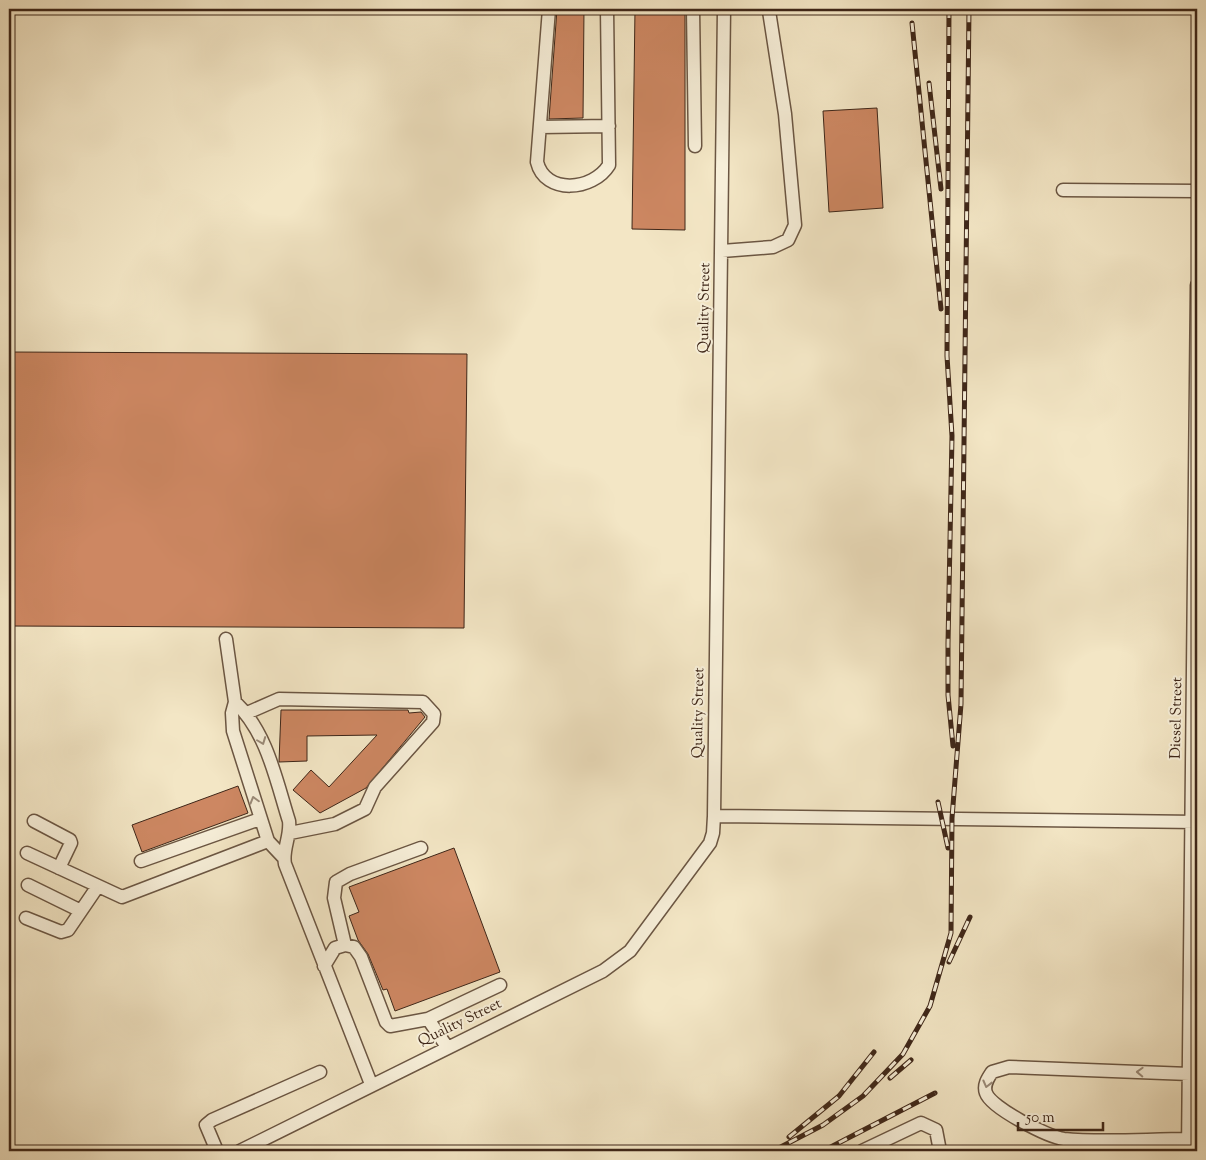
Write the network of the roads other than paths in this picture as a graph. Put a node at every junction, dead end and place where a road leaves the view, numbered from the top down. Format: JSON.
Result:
{"nodes":[{"id":1,"x":549,"y":9,"type":"edge"},
{"id":2,"x":607,"y":9,"type":"edge"},
{"id":3,"x":693,"y":9,"type":"edge"},
{"id":4,"x":724,"y":9,"type":"edge"},
{"id":5,"x":769,"y":11,"type":"dead end"},
{"id":6,"x":609,"y":126,"type":"junction"},
{"id":7,"x":540,"y":127,"type":"junction"},
{"id":8,"x":694,"y":146,"type":"dead end"},
{"id":9,"x":1063,"y":190,"type":"dead end"},
{"id":10,"x":1197,"y":191,"type":"edge"},
{"id":11,"x":722,"y":251,"type":"junction"},
{"id":12,"x":1197,"y":285,"type":"edge"},
{"id":13,"x":226,"y":639,"type":"dead end"},
{"id":14,"x":235,"y":702,"type":"junction"},
{"id":15,"x":247,"y":713,"type":"junction"},
{"id":16,"x":714,"y":816,"type":"junction"},
{"id":17,"x":260,"y":819,"type":"junction"},
{"id":18,"x":34,"y":821,"type":"dead end"},
{"id":19,"x":1194,"y":822,"type":"edge"},
{"id":20,"x":290,"y":833,"type":"junction"},
{"id":21,"x":268,"y":841,"type":"junction"},
{"id":22,"x":421,"y":848,"type":"dead end"},
{"id":23,"x":27,"y":853,"type":"dead end"},
{"id":24,"x":284,"y":858,"type":"junction"},
{"id":25,"x":141,"y":861,"type":"dead end"},
{"id":26,"x":59,"y":868,"type":"junction"},
{"id":27,"x":28,"y":885,"type":"dead end"},
{"id":28,"x":98,"y":886,"type":"junction"},
{"id":29,"x":81,"y":912,"type":"junction"},
{"id":30,"x":26,"y":918,"type":"dead end"},
{"id":31,"x":345,"y":945,"type":"junction"},
{"id":32,"x":324,"y":966,"type":"junction"},
{"id":33,"x":500,"y":986,"type":"dead end"},
{"id":34,"x":428,"y":1019,"type":"junction"},
{"id":35,"x":447,"y":1048,"type":"junction"},
{"id":36,"x":320,"y":1072,"type":"dead end"},
{"id":37,"x":1189,"y":1074,"type":"junction"},
{"id":38,"x":371,"y":1084,"type":"junction"},
{"id":39,"x":1188,"y":1145,"type":"edge"},
{"id":40,"x":217,"y":1151,"type":"edge"},
{"id":41,"x":240,"y":1151,"type":"edge"},
{"id":42,"x":862,"y":1151,"type":"edge"},
{"id":43,"x":940,"y":1151,"type":"edge"}],
"edges":[{"from":1,"to":7,"type":"street"},
{"from":2,"to":6,"type":"street"},
{"from":3,"to":8,"type":"street"},
{"from":4,"to":11,"type":"street","name":"Quality Street"},
{"from":5,"to":11,"type":"street"},
{"from":6,"to":7,"type":"street"},
{"from":6,"to":7,"type":"street"},
{"from":9,"to":10,"type":"street"},
{"from":11,"to":16,"type":"street","name":"Quality Street"},
{"from":12,"to":19,"type":"street","name":"Diesel Street"},
{"from":13,"to":14,"type":"street"},
{"from":14,"to":15,"type":"street"},
{"from":17,"to":14,"type":"street","one_way":true},
{"from":15,"to":20,"type":"street","one_way":true},
{"from":15,"to":20,"type":"street"},
{"from":16,"to":19,"type":"street"},
{"from":16,"to":35,"type":"street","name":"Quality Street"},
{"from":17,"to":21,"type":"street"},
{"from":17,"to":25,"type":"street"},
{"from":18,"to":26,"type":"street"},
{"from":19,"to":37,"type":"street","name":"Diesel Street"},
{"from":20,"to":24,"type":"street"},
{"from":21,"to":24,"type":"street"},
{"from":21,"to":28,"type":"street"},
{"from":22,"to":31,"type":"street"},
{"from":23,"to":26,"type":"street"},
{"from":24,"to":32,"type":"street"},
{"from":26,"to":28,"type":"street"},
{"from":27,"to":29,"type":"street"},
{"from":28,"to":29,"type":"street"},
{"from":29,"to":30,"type":"street"},
{"from":31,"to":32,"type":"street"},
{"from":31,"to":34,"type":"street"},
{"from":32,"to":38,"type":"street"},
{"from":33,"to":34,"type":"street"},
{"from":34,"to":35,"type":"street"},
{"from":35,"to":38,"type":"street","name":"Quality Street"},
{"from":36,"to":40,"type":"street"},
{"from":37,"to":39,"type":"street","name":"Diesel Street"},
{"from":37,"to":39,"type":"street","one_way":true},
{"from":38,"to":41,"type":"street","name":"Quality Street"},
{"from":42,"to":43,"type":"street"}]}
